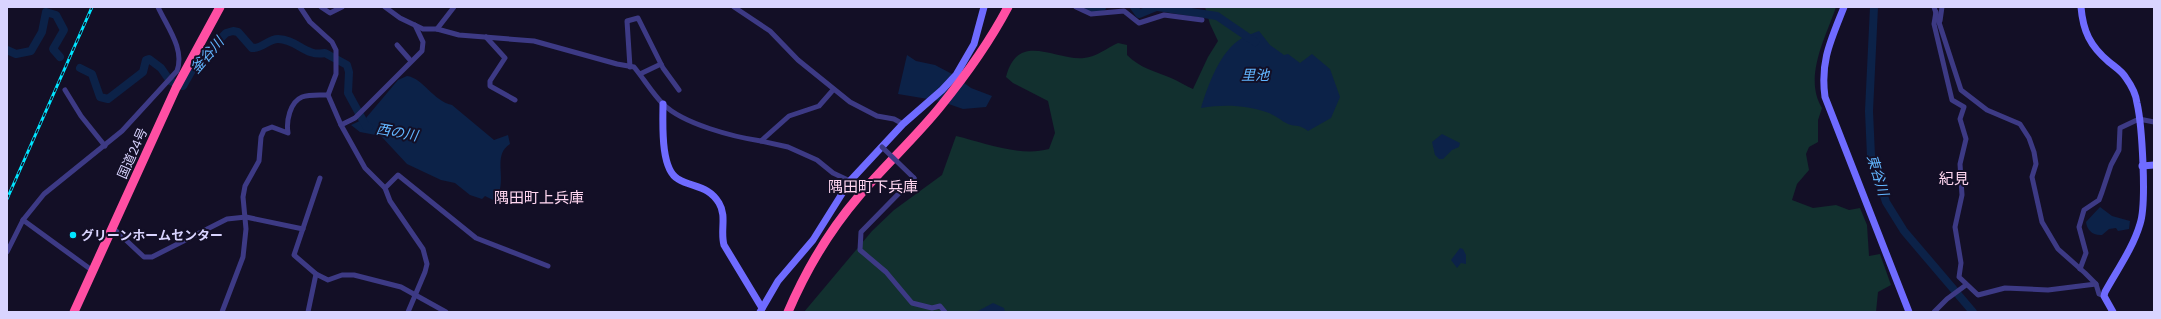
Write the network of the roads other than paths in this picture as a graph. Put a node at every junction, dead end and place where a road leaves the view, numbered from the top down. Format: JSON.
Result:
{"nodes":[{"id":1,"x":158,"y":7,"type":"edge"},
{"id":2,"x":220,"y":7,"type":"edge"},
{"id":3,"x":300,"y":7,"type":"edge"},
{"id":4,"x":322,"y":7,"type":"edge"},
{"id":5,"x":342,"y":7,"type":"edge"},
{"id":6,"x":385,"y":7,"type":"edge"},
{"id":7,"x":454,"y":7,"type":"edge"},
{"id":8,"x":734,"y":7,"type":"edge"},
{"id":9,"x":984,"y":7,"type":"edge"},
{"id":10,"x":1076,"y":7,"type":"edge"},
{"id":11,"x":1844,"y":7,"type":"edge"},
{"id":12,"x":1942,"y":7,"type":"edge"},
{"id":13,"x":2081,"y":7,"type":"edge"},
{"id":14,"x":1008,"y":8,"type":"edge"},
{"id":15,"x":1935,"y":9,"type":"edge"},
{"id":16,"x":1202,"y":20,"type":"dead end"},
{"id":17,"x":1940,"y":21,"type":"junction"},
{"id":18,"x":415,"y":25,"type":"junction"},
{"id":19,"x":437,"y":29,"type":"junction"},
{"id":20,"x":486,"y":37,"type":"junction"},
{"id":21,"x":397,"y":45,"type":"dead end"},
{"id":22,"x":411,"y":61,"type":"junction"},
{"id":23,"x":661,"y":64,"type":"junction"},
{"id":24,"x":630,"y":66,"type":"junction"},
{"id":25,"x":640,"y":74,"type":"junction"},
{"id":26,"x":173,"y":82,"type":"junction"},
{"id":27,"x":65,"y":90,"type":"dead end"},
{"id":28,"x":679,"y":90,"type":"dead end"},
{"id":29,"x":833,"y":90,"type":"junction"},
{"id":30,"x":328,"y":95,"type":"junction"},
{"id":31,"x":515,"y":100,"type":"dead end"},
{"id":32,"x":663,"y":104,"type":"junction"},
{"id":33,"x":2139,"y":119,"type":"junction"},
{"id":34,"x":2154,"y":122,"type":"edge"},
{"id":35,"x":903,"y":124,"type":"junction"},
{"id":36,"x":341,"y":125,"type":"junction"},
{"id":37,"x":762,"y":141,"type":"junction"},
{"id":38,"x":105,"y":146,"type":"junction"},
{"id":39,"x":882,"y":147,"type":"junction"},
{"id":40,"x":2154,"y":165,"type":"edge"},
{"id":41,"x":2142,"y":166,"type":"junction"},
{"id":42,"x":320,"y":178,"type":"dead end"},
{"id":43,"x":850,"y":181,"type":"junction"},
{"id":44,"x":385,"y":188,"type":"junction"},
{"id":45,"x":246,"y":217,"type":"junction"},
{"id":46,"x":23,"y":220,"type":"junction"},
{"id":47,"x":112,"y":227,"type":"junction"},
{"id":48,"x":303,"y":229,"type":"junction"},
{"id":49,"x":7,"y":252,"type":"edge"},
{"id":50,"x":548,"y":266,"type":"dead end"},
{"id":51,"x":2080,"y":269,"type":"junction"},
{"id":52,"x":93,"y":271,"type":"junction"},
{"id":53,"x":316,"y":274,"type":"junction"},
{"id":54,"x":2096,"y":284,"type":"junction"},
{"id":55,"x":1964,"y":286,"type":"junction"},
{"id":56,"x":416,"y":295,"type":"junction"},
{"id":57,"x":2104,"y":296,"type":"junction"},
{"id":58,"x":761,"y":310,"type":"edge"},
{"id":59,"x":74,"y":312,"type":"edge"},
{"id":60,"x":222,"y":312,"type":"edge"},
{"id":61,"x":308,"y":312,"type":"edge"},
{"id":62,"x":408,"y":312,"type":"edge"},
{"id":63,"x":446,"y":312,"type":"edge"},
{"id":64,"x":788,"y":312,"type":"edge"},
{"id":65,"x":945,"y":312,"type":"edge"},
{"id":66,"x":1909,"y":312,"type":"edge"},
{"id":67,"x":1934,"y":312,"type":"edge"},
{"id":68,"x":2113,"y":312,"type":"edge"}],
"edges":[{"from":1,"to":26,"type":"street"},
{"from":2,"to":26,"type":"highway","name":"国道24号"},
{"from":3,"to":30,"type":"street"},
{"from":4,"to":5,"type":"street"},
{"from":6,"to":18,"type":"street"},
{"from":7,"to":19,"type":"street"},
{"from":8,"to":29,"type":"street"},
{"from":9,"to":35,"type":"street"},
{"from":10,"to":16,"type":"street"},
{"from":11,"to":66,"type":"street"},
{"from":12,"to":17,"type":"street"},
{"from":13,"to":33,"type":"street"},
{"from":14,"to":64,"type":"highway"},
{"from":15,"to":17,"type":"street"},
{"from":15,"to":55,"type":"street"},
{"from":17,"to":51,"type":"street"},
{"from":18,"to":19,"type":"street"},
{"from":18,"to":22,"type":"street"},
{"from":19,"to":20,"type":"street"},
{"from":20,"to":24,"type":"street"},
{"from":20,"to":31,"type":"street"},
{"from":21,"to":22,"type":"street"},
{"from":22,"to":36,"type":"street"},
{"from":23,"to":24,"type":"street"},
{"from":23,"to":25,"type":"street"},
{"from":23,"to":28,"type":"street"},
{"from":24,"to":25,"type":"street"},
{"from":25,"to":32,"type":"street"},
{"from":26,"to":38,"type":"street"},
{"from":26,"to":47,"type":"highway","name":"国道24号"},
{"from":27,"to":38,"type":"street"},
{"from":29,"to":35,"type":"street"},
{"from":29,"to":37,"type":"street"},
{"from":30,"to":36,"type":"street"},
{"from":30,"to":45,"type":"street"},
{"from":32,"to":37,"type":"street"},
{"from":32,"to":58,"type":"street"},
{"from":33,"to":34,"type":"street"},
{"from":33,"to":41,"type":"street"},
{"from":33,"to":51,"type":"street"},
{"from":35,"to":39,"type":"street"},
{"from":36,"to":44,"type":"street"},
{"from":37,"to":43,"type":"street"},
{"from":38,"to":46,"type":"street"},
{"from":39,"to":43,"type":"street"},
{"from":39,"to":65,"type":"street","bridge":true},
{"from":40,"to":41,"type":"street"},
{"from":41,"to":57,"type":"street"},
{"from":42,"to":48,"type":"street"},
{"from":43,"to":58,"type":"street"},
{"from":44,"to":50,"type":"street"},
{"from":44,"to":56,"type":"street"},
{"from":45,"to":47,"type":"street"},
{"from":45,"to":48,"type":"street"},
{"from":45,"to":60,"type":"street"},
{"from":46,"to":49,"type":"street"},
{"from":46,"to":52,"type":"street"},
{"from":47,"to":52,"type":"highway","name":"国道24号"},
{"from":48,"to":53,"type":"street"},
{"from":51,"to":54,"type":"street"},
{"from":52,"to":59,"type":"highway","name":"国道24号"},
{"from":53,"to":56,"type":"street"},
{"from":53,"to":61,"type":"street"},
{"from":54,"to":55,"type":"street"},
{"from":54,"to":57,"type":"street"},
{"from":55,"to":67,"type":"street"},
{"from":56,"to":62,"type":"street"},
{"from":56,"to":63,"type":"street"},
{"from":57,"to":68,"type":"street"}]}
